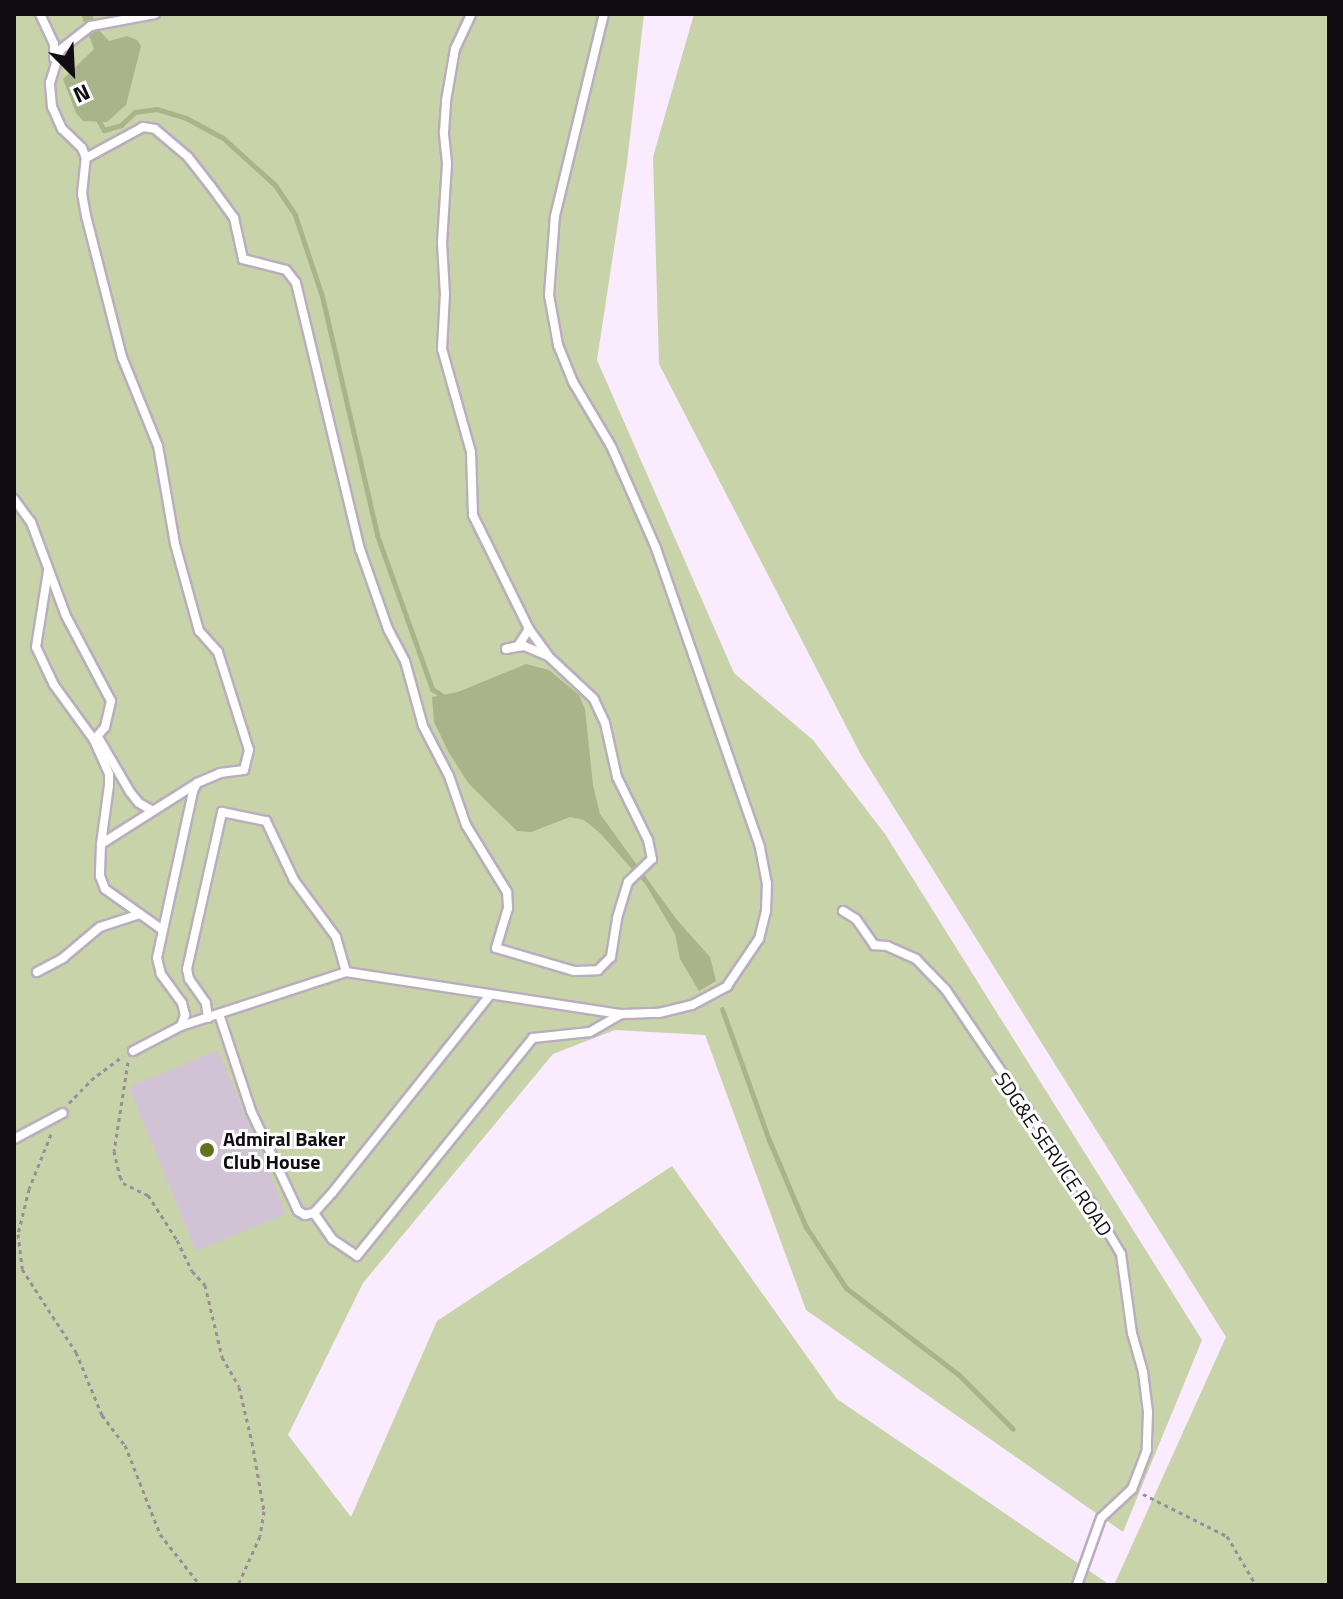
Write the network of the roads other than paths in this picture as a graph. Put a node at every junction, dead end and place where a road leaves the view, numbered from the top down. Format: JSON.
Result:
{"nodes":[{"id":1,"x":40,"y":14,"type":"edge"},
{"id":2,"x":155,"y":14,"type":"edge"},
{"id":3,"x":471,"y":14,"type":"edge"},
{"id":4,"x":604,"y":14,"type":"edge"},
{"id":5,"x":55,"y":62,"type":"junction"},
{"id":6,"x":86,"y":158,"type":"junction"},
{"id":7,"x":14,"y":499,"type":"edge"},
{"id":8,"x":48,"y":571,"type":"junction"},
{"id":9,"x":529,"y":629,"type":"junction"},
{"id":10,"x":548,"y":656,"type":"junction"},
{"id":11,"x":96,"y":738,"type":"junction"},
{"id":12,"x":197,"y":783,"type":"junction"},
{"id":13,"x":151,"y":810,"type":"junction"},
{"id":14,"x":101,"y":844,"type":"junction"},
{"id":15,"x":843,"y":911,"type":"dead end"},
{"id":16,"x":140,"y":914,"type":"junction"},
{"id":17,"x":161,"y":929,"type":"junction"},
{"id":18,"x":37,"y":972,"type":"dead end"},
{"id":19,"x":346,"y":972,"type":"junction"},
{"id":20,"x":489,"y":996,"type":"junction"},
{"id":21,"x":219,"y":1014,"type":"junction"},
{"id":22,"x":622,"y":1014,"type":"junction"},
{"id":23,"x":208,"y":1018,"type":"junction"},
{"id":24,"x":181,"y":1026,"type":"junction"},
{"id":25,"x":133,"y":1051,"type":"road end"},
{"id":26,"x":63,"y":1113,"type":"road end"},
{"id":27,"x":14,"y":1139,"type":"edge"},
{"id":28,"x":314,"y":1213,"type":"junction"},
{"id":29,"x":1077,"y":1585,"type":"edge"}],
"edges":[{"from":1,"to":5,"type":"lane"},
{"from":2,"to":5,"type":"lane"},
{"from":3,"to":9,"type":"lane"},
{"from":4,"to":22,"type":"lane"},
{"from":5,"to":6,"type":"lane"},
{"from":6,"to":10,"type":"lane"},
{"from":6,"to":12,"type":"lane"},
{"from":7,"to":8,"type":"lane"},
{"from":8,"to":11,"type":"lane"},
{"from":8,"to":11,"type":"lane"},
{"from":9,"to":10,"type":"lane"},
{"from":9,"to":10,"type":"lane"},
{"from":11,"to":13,"type":"lane"},
{"from":11,"to":14,"type":"lane"},
{"from":12,"to":13,"type":"lane"},
{"from":12,"to":17,"type":"lane"},
{"from":13,"to":14,"type":"lane"},
{"from":14,"to":16,"type":"lane"},
{"from":15,"to":29,"type":"lane","name":"SDG&E SERVICE ROAD"},
{"from":16,"to":17,"type":"lane"},
{"from":16,"to":18,"type":"lane"},
{"from":17,"to":24,"type":"lane"},
{"from":19,"to":20,"type":"lane"},
{"from":19,"to":21,"type":"lane"},
{"from":19,"to":23,"type":"lane"},
{"from":20,"to":22,"type":"lane"},
{"from":20,"to":28,"type":"lane"},
{"from":21,"to":23,"type":"lane"},
{"from":21,"to":28,"type":"lane"},
{"from":22,"to":28,"type":"lane"},
{"from":23,"to":24,"type":"lane"},
{"from":24,"to":25,"type":"lane"},
{"from":26,"to":27,"type":"lane"}]}
